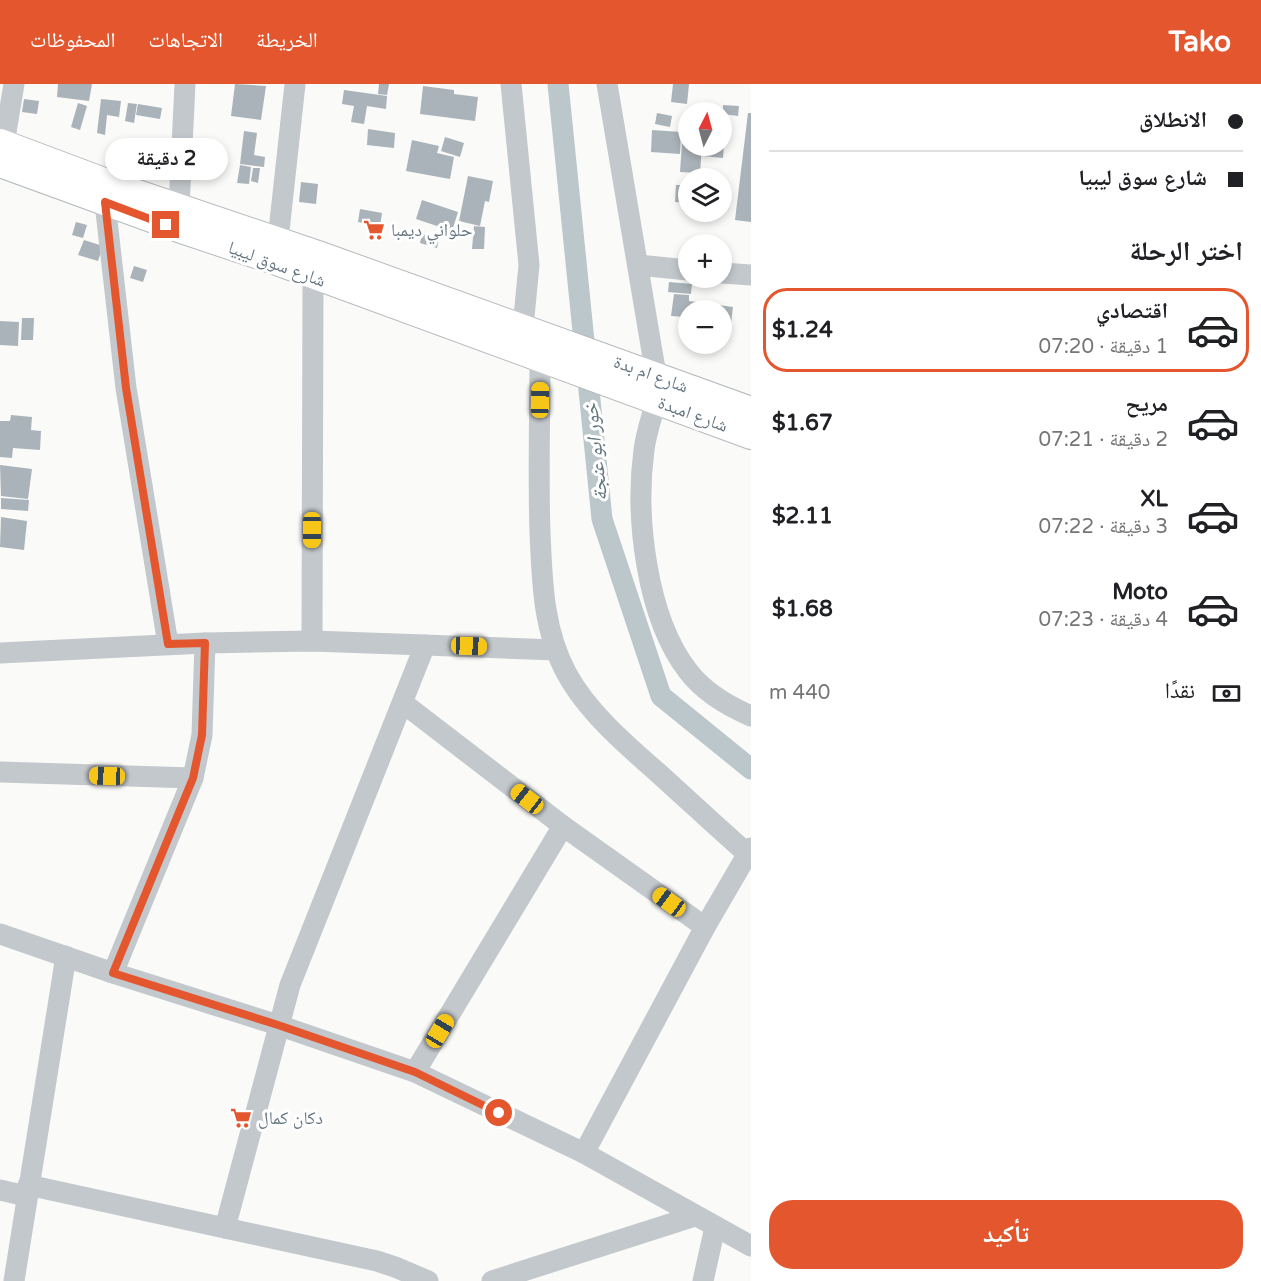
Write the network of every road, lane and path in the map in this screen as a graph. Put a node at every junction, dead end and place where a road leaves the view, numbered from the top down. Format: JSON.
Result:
{"nodes":[{"id":1,"x":14,"y":84,"type":"edge"},
{"id":2,"x":185,"y":84,"type":"edge"},
{"id":3,"x":295,"y":84,"type":"edge"},
{"id":4,"x":511,"y":84,"type":"edge"},
{"id":5,"x":607,"y":84,"type":"edge"},
{"id":6,"x":1,"y":150,"type":"edge"},
{"id":7,"x":105,"y":202,"type":"junction"},
{"id":8,"x":179,"y":207,"type":"junction"},
{"id":9,"x":278,"y":240,"type":"junction"},
{"id":10,"x":638,"y":265,"type":"junction"},
{"id":11,"x":678,"y":269,"type":"edge"},
{"id":12,"x":732,"y":274,"type":"edge"},
{"id":13,"x":751,"y":275,"type":"edge"},
{"id":14,"x":313,"y":277,"type":"junction"},
{"id":15,"x":523,"y":327,"type":"junction"},
{"id":16,"x":549,"y":354,"type":"junction"},
{"id":17,"x":646,"y":384,"type":"junction"},
{"id":18,"x":751,"y":410,"type":"edge"},
{"id":19,"x":751,"y":436,"type":"edge"},
{"id":20,"x":312,"y":641,"type":"junction"},
{"id":21,"x":205,"y":643,"type":"junction"},
{"id":22,"x":168,"y":644,"type":"junction"},
{"id":23,"x":425,"y":645,"type":"junction"},
{"id":24,"x":556,"y":650,"type":"junction"},
{"id":25,"x":0,"y":653,"type":"edge"},
{"id":26,"x":403,"y":703,"type":"junction"},
{"id":27,"x":751,"y":716,"type":"edge"},
{"id":28,"x":0,"y":772,"type":"edge"},
{"id":29,"x":193,"y":778,"type":"junction"},
{"id":30,"x":563,"y":826,"type":"junction"},
{"id":31,"x":750,"y":854,"type":"edge"},
{"id":32,"x":705,"y":927,"type":"junction"},
{"id":33,"x":0,"y":934,"type":"edge"},
{"id":34,"x":66,"y":956,"type":"junction"},
{"id":35,"x":113,"y":973,"type":"junction"},
{"id":36,"x":278,"y":1025,"type":"junction"},
{"id":37,"x":415,"y":1072,"type":"junction"},
{"id":38,"x":584,"y":1153,"type":"junction"},
{"id":39,"x":0,"y":1190,"type":"edge"},
{"id":40,"x":27,"y":1190,"type":"junction"},
{"id":41,"x":695,"y":1216,"type":"junction"},
{"id":42,"x":715,"y":1227,"type":"junction"},
{"id":43,"x":225,"y":1228,"type":"junction"},
{"id":44,"x":751,"y":1246,"type":"edge"},
{"id":45,"x":14,"y":1281,"type":"edge"},
{"id":46,"x":428,"y":1281,"type":"edge"},
{"id":47,"x":492,"y":1281,"type":"edge"},
{"id":48,"x":703,"y":1281,"type":"edge"}],
"edges":[{"from":1,"to":6,"type":"street"},
{"from":2,"to":8,"type":"street"},
{"from":3,"to":9,"type":"street"},
{"from":4,"to":15,"type":"street"},
{"from":5,"to":10,"type":"street"},
{"from":6,"to":7,"type":"main road","name":"شارع سوق ليبيا"},
{"from":6,"to":8,"type":"main road","name":"شارع سوق ليبيا"},
{"from":7,"to":14,"type":"main road","name":"شارع سوق ليبيا"},
{"from":7,"to":22,"type":"street"},
{"from":8,"to":9,"type":"main road","name":"شارع سوق ليبيا"},
{"from":9,"to":15,"type":"main road","name":"شارع سوق ليبيا"},
{"from":10,"to":11,"type":"street"},
{"from":10,"to":17,"type":"street"},
{"from":12,"to":13,"type":"street"},
{"from":14,"to":16,"type":"main road","name":"شارع سوق ليبيا"},
{"from":14,"to":20,"type":"street"},
{"from":15,"to":16,"type":"main road","name":"شارع سوق ليبيا"},
{"from":16,"to":17,"type":"main road","name":"شارع ام بدة"},
{"from":16,"to":24,"type":"street"},
{"from":17,"to":18,"type":"main road","name":"شارع ام بدة"},
{"from":17,"to":19,"type":"main road","name":"شارع امبدة"},
{"from":17,"to":27,"type":"street"},
{"from":20,"to":21,"type":"street"},
{"from":20,"to":23,"type":"street"},
{"from":21,"to":22,"type":"street"},
{"from":21,"to":29,"type":"street"},
{"from":22,"to":25,"type":"street"},
{"from":23,"to":24,"type":"street"},
{"from":23,"to":26,"type":"street"},
{"from":24,"to":31,"type":"street"},
{"from":26,"to":30,"type":"street"},
{"from":26,"to":36,"type":"street"},
{"from":28,"to":29,"type":"street"},
{"from":29,"to":35,"type":"street"},
{"from":30,"to":32,"type":"street"},
{"from":30,"to":37,"type":"street"},
{"from":31,"to":32,"type":"street"},
{"from":32,"to":38,"type":"street"},
{"from":33,"to":34,"type":"street"},
{"from":34,"to":35,"type":"street"},
{"from":34,"to":40,"type":"street"},
{"from":35,"to":36,"type":"street"},
{"from":36,"to":37,"type":"street"},
{"from":36,"to":43,"type":"street"},
{"from":37,"to":38,"type":"street"},
{"from":38,"to":41,"type":"street"},
{"from":39,"to":40,"type":"street"},
{"from":40,"to":43,"type":"street"},
{"from":40,"to":45,"type":"street"},
{"from":41,"to":42,"type":"street"},
{"from":41,"to":47,"type":"street"},
{"from":42,"to":44,"type":"street"},
{"from":42,"to":48,"type":"street"},
{"from":43,"to":46,"type":"street"}]}
